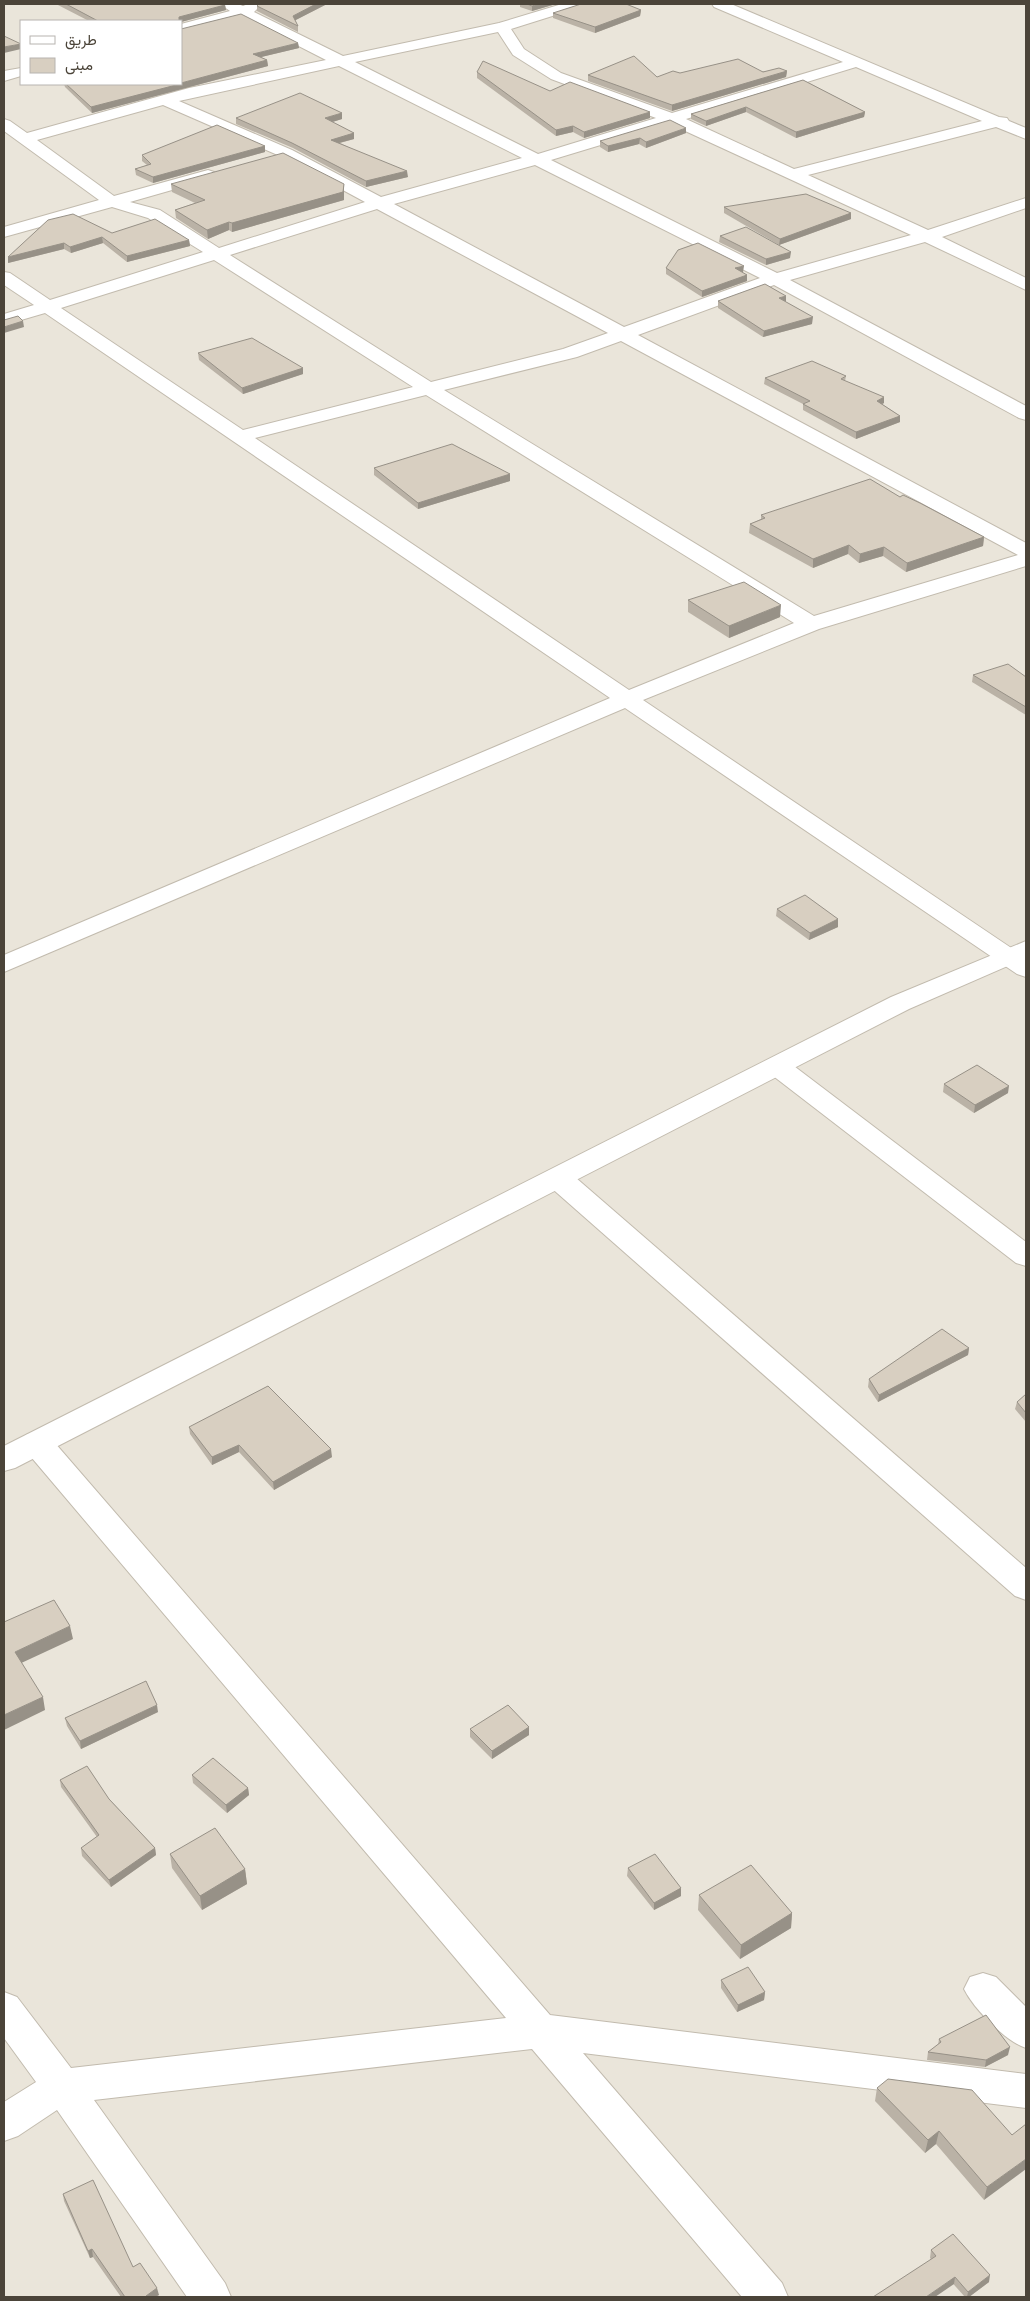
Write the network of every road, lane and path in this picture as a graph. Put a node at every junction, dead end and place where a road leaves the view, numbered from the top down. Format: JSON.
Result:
{"nodes":[{"id":1,"x":227,"y":4,"type":"edge"},
{"id":2,"x":576,"y":4,"type":"edge"},
{"id":3,"x":719,"y":4,"type":"edge"},
{"id":4,"x":251,"y":8,"type":"edge"},
{"id":5,"x":502,"y":27,"type":"junction"},
{"id":6,"x":182,"y":29,"type":"edge"},
{"id":7,"x":341,"y":61,"type":"junction"},
{"id":8,"x":858,"y":62,"type":"junction"},
{"id":9,"x":20,"y":72,"type":"edge"},
{"id":10,"x":4,"y":76,"type":"edge"},
{"id":11,"x":165,"y":100,"type":"junction"},
{"id":12,"x":1019,"y":116,"type":"dead end"},
{"id":13,"x":673,"y":119,"type":"junction"},
{"id":14,"x":997,"y":122,"type":"junction"},
{"id":15,"x":4,"y":124,"type":"edge"},
{"id":16,"x":1026,"y":134,"type":"edge"},
{"id":17,"x":24,"y":139,"type":"junction"},
{"id":18,"x":286,"y":153,"type":"junction"},
{"id":19,"x":537,"y":159,"type":"junction"},
{"id":20,"x":259,"y":160,"type":"edge"},
{"id":21,"x":222,"y":171,"type":"edge"},
{"id":22,"x":792,"y":174,"type":"junction"},
{"id":23,"x":112,"y":202,"type":"junction"},
{"id":24,"x":379,"y":203,"type":"junction"},
{"id":25,"x":1026,"y":203,"type":"edge"},
{"id":26,"x":4,"y":232,"type":"edge"},
{"id":27,"x":927,"y":236,"type":"junction"},
{"id":28,"x":216,"y":254,"type":"junction"},
{"id":29,"x":4,"y":277,"type":"edge"},
{"id":30,"x":775,"y":279,"type":"junction"},
{"id":31,"x":1026,"y":285,"type":"edge"},
{"id":32,"x":48,"y":307,"type":"junction"},
{"id":33,"x":4,"y":320,"type":"edge"},
{"id":34,"x":621,"y":334,"type":"junction"},
{"id":35,"x":429,"y":389,"type":"junction"},
{"id":36,"x":1026,"y":414,"type":"edge"},
{"id":37,"x":238,"y":437,"type":"junction"},
{"id":38,"x":1026,"y":551,"type":"edge"},
{"id":39,"x":1026,"y":559,"type":"edge"},
{"id":40,"x":811,"y":624,"type":"junction"},
{"id":41,"x":626,"y":699,"type":"junction"},
{"id":42,"x":1020,"y":958,"type":"edge"},
{"id":43,"x":4,"y":964,"type":"edge"},
{"id":44,"x":777,"y":1066,"type":"junction"},
{"id":45,"x":558,"y":1178,"type":"junction"},
{"id":46,"x":1026,"y":1256,"type":"edge"},
{"id":47,"x":37,"y":1443,"type":"junction"},
{"id":48,"x":4,"y":1460,"type":"edge"},
{"id":49,"x":1026,"y":1587,"type":"edge"},
{"id":50,"x":983,"y":1989,"type":"dead end"},
{"id":51,"x":4,"y":2009,"type":"edge"},
{"id":52,"x":541,"y":2031,"type":"junction"},
{"id":53,"x":1026,"y":2032,"type":"edge"},
{"id":54,"x":62,"y":2086,"type":"junction"},
{"id":55,"x":1026,"y":2091,"type":"edge"},
{"id":56,"x":4,"y":2123,"type":"edge"},
{"id":57,"x":211,"y":2297,"type":"edge"},
{"id":58,"x":768,"y":2297,"type":"edge"}],
"edges":[{"from":1,"to":4,"type":"street"},
{"from":2,"to":5,"type":"street"},
{"from":3,"to":8,"type":"street"},
{"from":4,"to":6,"type":"street"},
{"from":4,"to":7,"type":"street"},
{"from":5,"to":7,"type":"street"},
{"from":5,"to":13,"type":"street"},
{"from":7,"to":11,"type":"street"},
{"from":7,"to":19,"type":"street"},
{"from":8,"to":13,"type":"street"},
{"from":8,"to":14,"type":"street"},
{"from":9,"to":10,"type":"street"},
{"from":11,"to":17,"type":"street"},
{"from":11,"to":18,"type":"street"},
{"from":12,"to":14,"type":"street"},
{"from":13,"to":19,"type":"street"},
{"from":13,"to":22,"type":"street"},
{"from":14,"to":16,"type":"street"},
{"from":14,"to":22,"type":"street"},
{"from":15,"to":17,"type":"street"},
{"from":17,"to":23,"type":"street"},
{"from":18,"to":20,"type":"street"},
{"from":18,"to":24,"type":"street"},
{"from":19,"to":24,"type":"street"},
{"from":19,"to":30,"type":"street"},
{"from":21,"to":23,"type":"street"},
{"from":22,"to":27,"type":"street"},
{"from":23,"to":26,"type":"street"},
{"from":23,"to":28,"type":"street"},
{"from":24,"to":28,"type":"street"},
{"from":24,"to":34,"type":"street"},
{"from":25,"to":27,"type":"street"},
{"from":27,"to":30,"type":"street"},
{"from":27,"to":31,"type":"street"},
{"from":28,"to":32,"type":"street"},
{"from":28,"to":35,"type":"street"},
{"from":29,"to":32,"type":"street"},
{"from":30,"to":34,"type":"street"},
{"from":30,"to":36,"type":"street"},
{"from":32,"to":33,"type":"street"},
{"from":32,"to":37,"type":"street"},
{"from":34,"to":35,"type":"street"},
{"from":34,"to":38,"type":"street"},
{"from":35,"to":37,"type":"street"},
{"from":35,"to":40,"type":"street"},
{"from":37,"to":41,"type":"street"},
{"from":39,"to":40,"type":"street"},
{"from":40,"to":41,"type":"street"},
{"from":41,"to":42,"type":"street"},
{"from":41,"to":43,"type":"street"},
{"from":42,"to":44,"type":"street"},
{"from":44,"to":45,"type":"street"},
{"from":44,"to":46,"type":"street"},
{"from":45,"to":47,"type":"street"},
{"from":45,"to":49,"type":"street"},
{"from":47,"to":48,"type":"street"},
{"from":47,"to":52,"type":"street"},
{"from":50,"to":53,"type":"street"},
{"from":51,"to":54,"type":"street"},
{"from":52,"to":54,"type":"street"},
{"from":52,"to":55,"type":"street"},
{"from":52,"to":58,"type":"street"},
{"from":54,"to":56,"type":"street"},
{"from":54,"to":57,"type":"street"}]}
